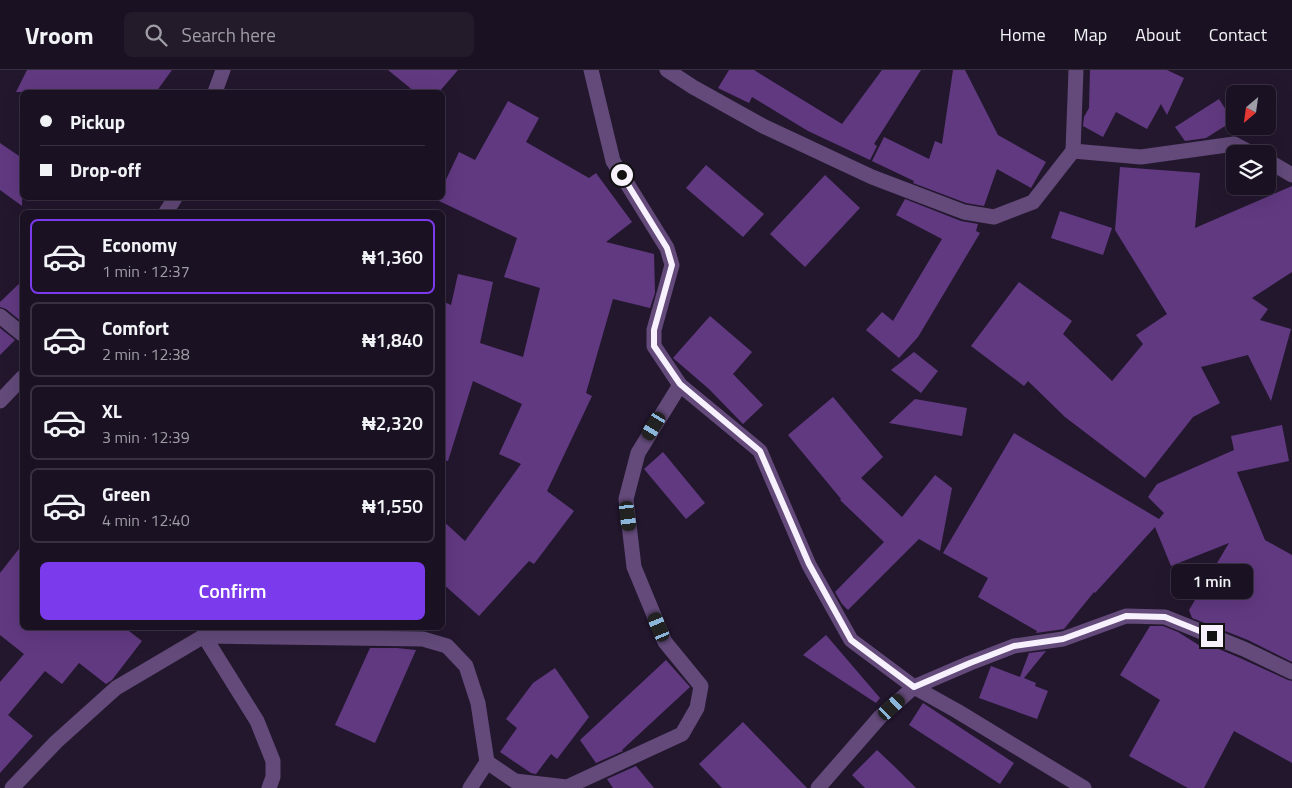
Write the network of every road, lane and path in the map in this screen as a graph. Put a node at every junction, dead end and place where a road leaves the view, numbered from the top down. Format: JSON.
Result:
{"nodes":[{"id":1,"x":223,"y":70,"type":"edge"},
{"id":2,"x":592,"y":70,"type":"edge"},
{"id":3,"x":666,"y":70,"type":"edge"},
{"id":4,"x":1076,"y":70,"type":"edge"},
{"id":5,"x":216,"y":90,"type":"edge"},
{"id":6,"x":1226,"y":145,"type":"edge"},
{"id":7,"x":1073,"y":151,"type":"junction"},
{"id":8,"x":1276,"y":166,"type":"edge"},
{"id":9,"x":1292,"y":175,"type":"edge"},
{"id":10,"x":0,"y":316,"type":"edge"},
{"id":11,"x":20,"y":332,"type":"edge"},
{"id":12,"x":20,"y":380,"type":"edge"},
{"id":13,"x":680,"y":384,"type":"junction"},
{"id":14,"x":0,"y":401,"type":"edge"},
{"id":15,"x":204,"y":636,"type":"junction"},
{"id":16,"x":1292,"y":672,"type":"edge"},
{"id":17,"x":914,"y":687,"type":"junction"},
{"id":18,"x":487,"y":762,"type":"junction"},
{"id":19,"x":12,"y":788,"type":"edge"},
{"id":20,"x":269,"y":788,"type":"edge"},
{"id":21,"x":470,"y":788,"type":"edge"},
{"id":22,"x":818,"y":788,"type":"edge"},
{"id":23,"x":1084,"y":788,"type":"edge"}],
"edges":[{"from":1,"to":5,"type":"street"},
{"from":2,"to":13,"type":"street"},
{"from":3,"to":7,"type":"street"},
{"from":4,"to":7,"type":"street"},
{"from":6,"to":7,"type":"street"},
{"from":8,"to":9,"type":"street"},
{"from":10,"to":11,"type":"street"},
{"from":12,"to":14,"type":"street"},
{"from":13,"to":17,"type":"street"},
{"from":13,"to":18,"type":"street"},
{"from":15,"to":18,"type":"street"},
{"from":15,"to":19,"type":"street"},
{"from":15,"to":20,"type":"street"},
{"from":16,"to":17,"type":"street"},
{"from":17,"to":22,"type":"street"},
{"from":17,"to":23,"type":"street"},
{"from":18,"to":21,"type":"street"}]}
